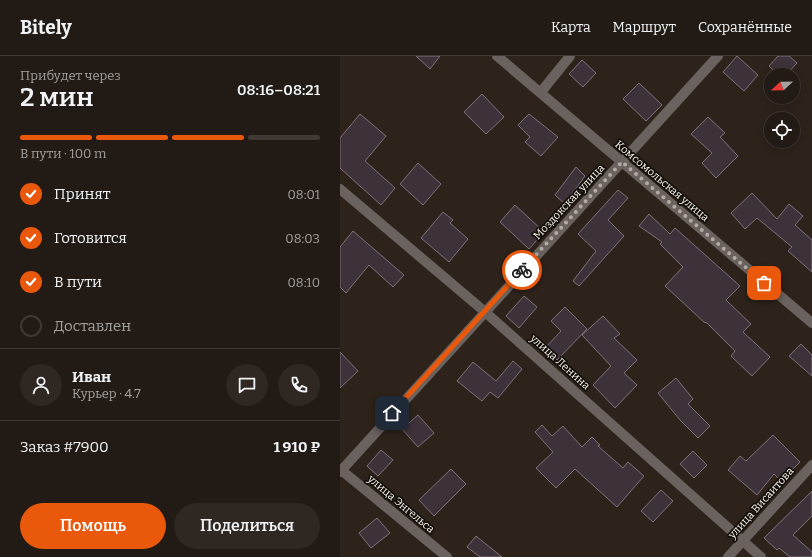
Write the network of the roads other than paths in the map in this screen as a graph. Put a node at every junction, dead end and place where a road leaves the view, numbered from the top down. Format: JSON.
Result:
{"nodes":[{"id":1,"x":497,"y":56,"type":"edge"},
{"id":2,"x":570,"y":56,"type":"edge"},
{"id":3,"x":718,"y":56,"type":"edge"},
{"id":4,"x":541,"y":92,"type":"junction"},
{"id":5,"x":622,"y":162,"type":"junction"},
{"id":6,"x":340,"y":189,"type":"edge"},
{"id":7,"x":484,"y":311,"type":"junction"},
{"id":8,"x":812,"y":323,"type":"edge"},
{"id":9,"x":812,"y":465,"type":"edge"},
{"id":10,"x":340,"y":470,"type":"edge"},
{"id":11,"x":743,"y":540,"type":"junction"},
{"id":12,"x":447,"y":557,"type":"edge"},
{"id":13,"x":728,"y":557,"type":"edge"},
{"id":14,"x":762,"y":557,"type":"edge"}],
"edges":[{"from":1,"to":4,"type":"street","name":"Комсомольская улица"},
{"from":2,"to":4,"type":"street"},
{"from":3,"to":5,"type":"street","name":"Моздокская улица"},
{"from":4,"to":5,"type":"street","name":"Комсомольская улица"},
{"from":5,"to":7,"type":"street","name":"Моздокская улица"},
{"from":5,"to":8,"type":"street","name":"Комсомольская улица"},
{"from":6,"to":7,"type":"street","name":"улица Ленина"},
{"from":7,"to":10,"type":"street","name":"Моздокская улица"},
{"from":7,"to":11,"type":"street","name":"улица Ленина"},
{"from":9,"to":11,"type":"street","name":"улица Висаитова"},
{"from":10,"to":12,"type":"street","name":"улица Энгельса"},
{"from":11,"to":13,"type":"street","name":"улица Висаитова"},
{"from":11,"to":14,"type":"street","name":"улица Ленина"}]}
